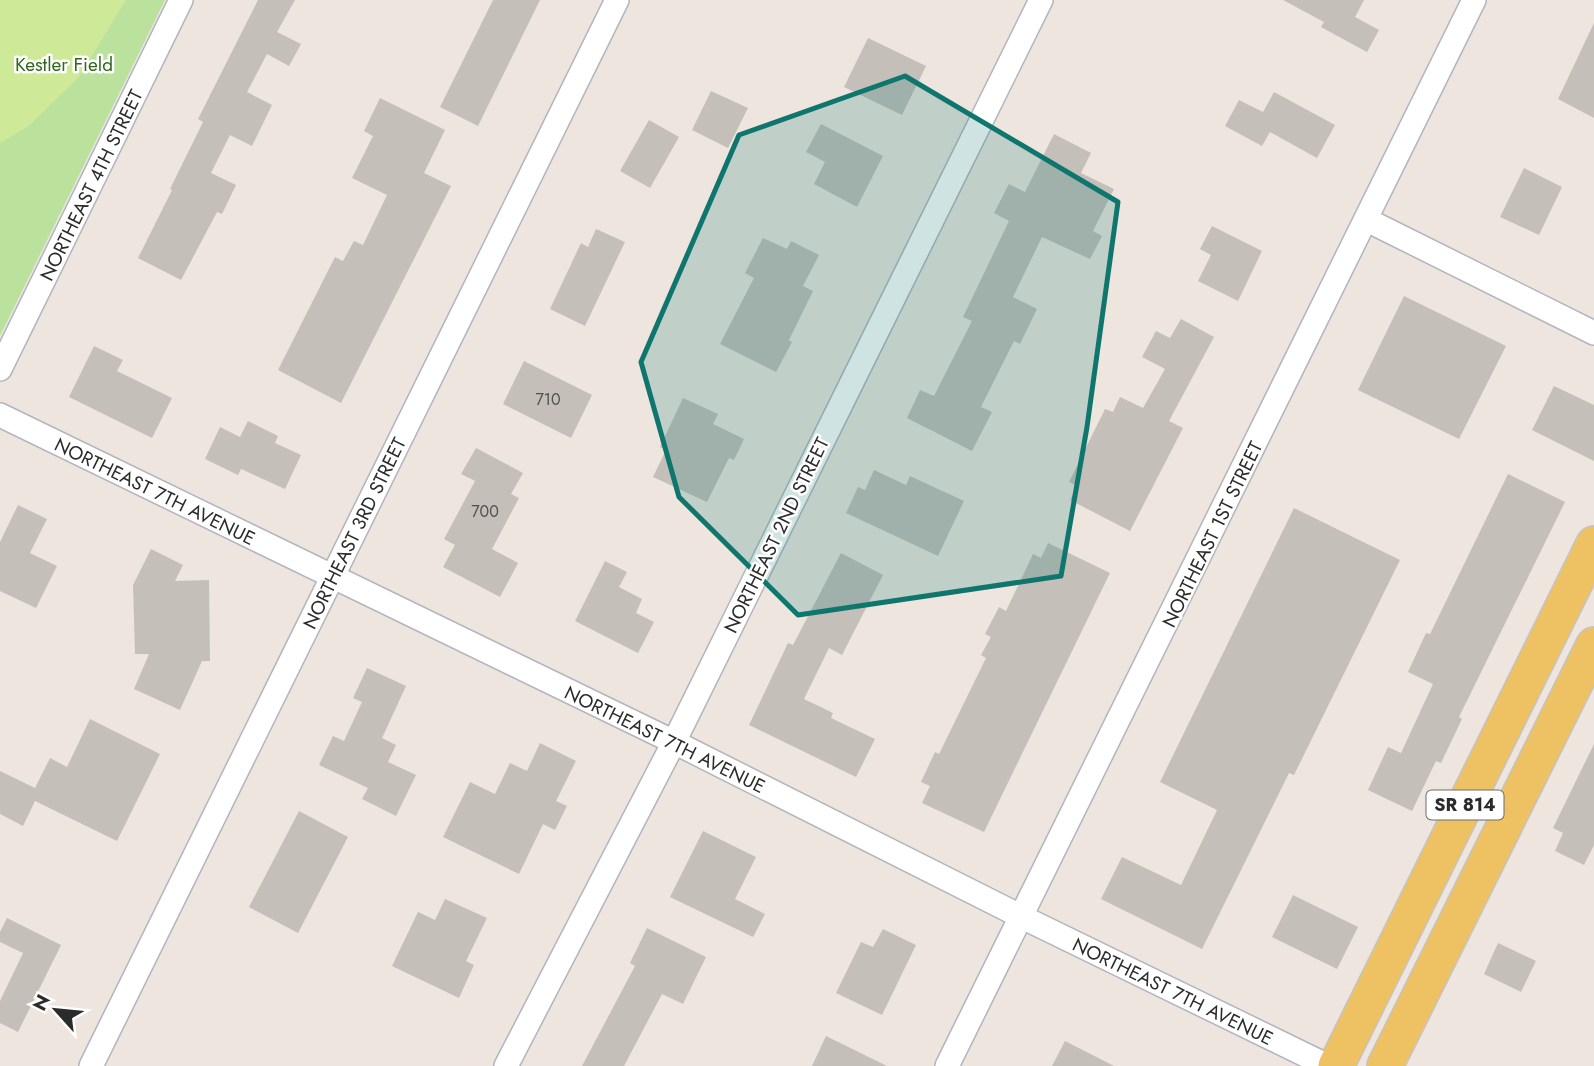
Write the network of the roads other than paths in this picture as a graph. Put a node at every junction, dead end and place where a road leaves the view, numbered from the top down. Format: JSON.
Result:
{"nodes":[{"id":1,"x":181,"y":0,"type":"edge"},
{"id":2,"x":617,"y":0,"type":"edge"},
{"id":3,"x":1041,"y":0,"type":"edge"},
{"id":4,"x":1474,"y":0,"type":"edge"},
{"id":5,"x":1367,"y":220,"type":"junction"},
{"id":6,"x":1594,"y":333,"type":"edge"},
{"id":7,"x":0,"y":369,"type":"edge"},
{"id":8,"x":0,"y":415,"type":"edge"},
{"id":9,"x":1594,"y":544,"type":"edge"},
{"id":10,"x":332,"y":577,"type":"junction"},
{"id":11,"x":1594,"y":645,"type":"edge"},
{"id":12,"x":674,"y":742,"type":"junction"},
{"id":13,"x":1022,"y":917,"type":"junction"},
{"id":14,"x":91,"y":1066,"type":"edge"},
{"id":15,"x":506,"y":1066,"type":"edge"},
{"id":16,"x":947,"y":1066,"type":"edge"},
{"id":17,"x":1328,"y":1066,"type":"edge"},
{"id":18,"x":1336,"y":1066,"type":"edge"},
{"id":19,"x":1385,"y":1066,"type":"edge"}],
"edges":[{"from":1,"to":7,"type":"street","name":"NORTHEAST 4TH STREET"},
{"from":2,"to":10,"type":"street","name":"NORTHEAST 3RD STREET"},
{"from":3,"to":12,"type":"street","name":"NORTHEAST 2ND STREET"},
{"from":4,"to":5,"type":"street","name":"NORTHEAST 1ST STREET"},
{"from":5,"to":6,"type":"street"},
{"from":5,"to":13,"type":"street","name":"NORTHEAST 1ST STREET"},
{"from":8,"to":10,"type":"street","name":"NORTHEAST 7TH AVENUE"},
{"from":9,"to":18,"type":"main road","number":"SR 814"},
{"from":10,"to":12,"type":"street","name":"NORTHEAST 7TH AVENUE"},
{"from":10,"to":14,"type":"street","name":"NORTHEAST 3RD STREET"},
{"from":11,"to":19,"type":"main road","number":"SR 814"},
{"from":12,"to":13,"type":"street","name":"NORTHEAST 7TH AVENUE"},
{"from":12,"to":15,"type":"street","name":"NORTHEAST 2ND STREET"},
{"from":13,"to":16,"type":"street","name":"NORTHEAST 1ST STREET"},
{"from":13,"to":17,"type":"street","name":"NORTHEAST 7TH AVENUE"}]}
